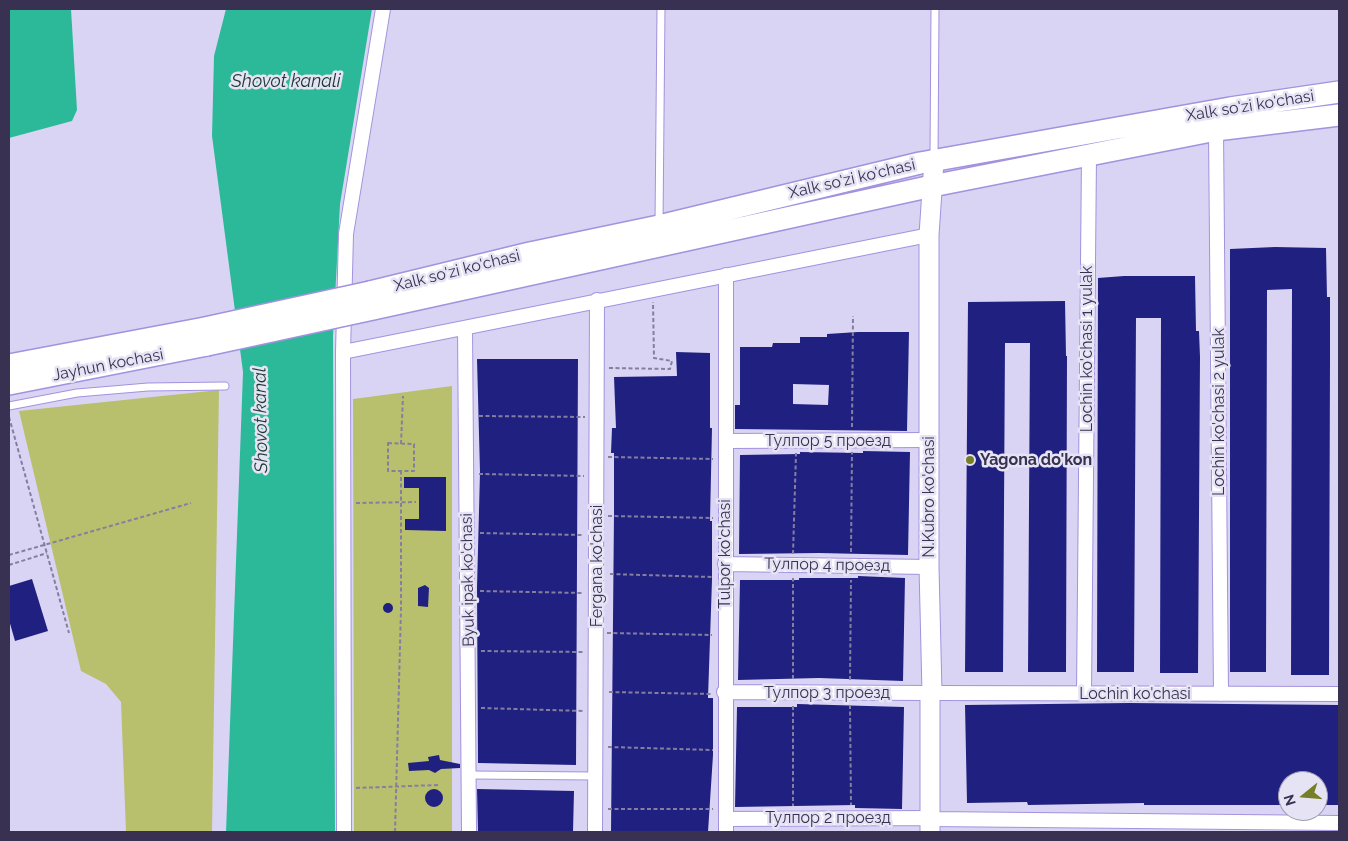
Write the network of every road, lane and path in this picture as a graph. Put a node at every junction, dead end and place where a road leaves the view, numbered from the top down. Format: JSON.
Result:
{"nodes":[{"id":1,"x":383,"y":9,"type":"edge"},
{"id":2,"x":661,"y":9,"type":"edge"},
{"id":3,"x":935,"y":9,"type":"edge"},
{"id":4,"x":1339,"y":92,"type":"edge"},
{"id":5,"x":1339,"y":115,"type":"edge"},
{"id":6,"x":1216,"y":130,"type":"junction"},
{"id":7,"x":1089,"y":155,"type":"junction"},
{"id":8,"x":934,"y":161,"type":"junction"},
{"id":9,"x":932,"y":186,"type":"junction"},
{"id":10,"x":659,"y":226,"type":"junction"},
{"id":11,"x":929,"y":235,"type":"junction"},
{"id":12,"x":726,"y":275,"type":"junction"},
{"id":13,"x":652,"y":289,"type":"junction"},
{"id":14,"x":597,"y":300,"type":"junction"},
{"id":15,"x":372,"y":301,"type":"junction"},
{"id":16,"x":465,"y":328,"type":"junction"},
{"id":17,"x":206,"y":337,"type":"junction"},
{"id":18,"x":342,"y":352,"type":"junction"},
{"id":19,"x":9,"y":365,"type":"edge"},
{"id":20,"x":597,"y":368,"type":"junction"},
{"id":21,"x":9,"y":384,"type":"edge"},
{"id":22,"x":225,"y":386,"type":"dead end"},
{"id":23,"x":403,"y":396,"type":"dead end"},
{"id":24,"x":9,"y":406,"type":"edge"},
{"id":25,"x":466,"y":416,"type":"junction"},
{"id":26,"x":9,"y":417,"type":"edge"},
{"id":27,"x":597,"y":417,"type":"junction"},
{"id":28,"x":930,"y":440,"type":"junction"},
{"id":29,"x":796,"y":441,"type":"junction"},
{"id":30,"x":726,"y":442,"type":"junction"},
{"id":31,"x":401,"y":444,"type":"junction"},
{"id":32,"x":597,"y":457,"type":"junction"},
{"id":33,"x":726,"y":460,"type":"junction"},
{"id":34,"x":401,"y":471,"type":"junction"},
{"id":35,"x":467,"y":473,"type":"junction"},
{"id":36,"x":596,"y":476,"type":"junction"},
{"id":37,"x":401,"y":502,"type":"junction"},
{"id":38,"x":416,"y":502,"type":"dead end"},
{"id":39,"x":192,"y":503,"type":"dead end"},
{"id":40,"x":343,"y":504,"type":"junction"},
{"id":41,"x":597,"y":516,"type":"junction"},
{"id":42,"x":726,"y":518,"type":"junction"},
{"id":43,"x":468,"y":533,"type":"junction"},
{"id":44,"x":597,"y":535,"type":"junction"},
{"id":45,"x":44,"y":543,"type":"junction"},
{"id":46,"x":47,"y":553,"type":"junction"},
{"id":47,"x":9,"y":555,"type":"edge"},
{"id":48,"x":9,"y":565,"type":"edge"},
{"id":49,"x":793,"y":565,"type":"junction"},
{"id":50,"x":929,"y":566,"type":"junction"},
{"id":51,"x":726,"y":571,"type":"junction"},
{"id":52,"x":597,"y":573,"type":"junction"},
{"id":53,"x":468,"y":591,"type":"junction"},
{"id":54,"x":597,"y":594,"type":"junction"},
{"id":55,"x":597,"y":632,"type":"junction"},
{"id":56,"x":69,"y":633,"type":"dead end"},
{"id":57,"x":725,"y":635,"type":"junction"},
{"id":58,"x":469,"y":650,"type":"junction"},
{"id":59,"x":597,"y":652,"type":"junction"},
{"id":60,"x":596,"y":692,"type":"junction"},
{"id":61,"x":724,"y":693,"type":"junction"},
{"id":62,"x":793,"y":693,"type":"junction"},
{"id":63,"x":931,"y":693,"type":"junction"},
{"id":64,"x":1084,"y":693,"type":"junction"},
{"id":65,"x":1221,"y":694,"type":"junction"},
{"id":66,"x":1339,"y":694,"type":"edge"},
{"id":67,"x":470,"y":708,"type":"junction"},
{"id":68,"x":596,"y":711,"type":"junction"},
{"id":69,"x":595,"y":746,"type":"junction"},
{"id":70,"x":725,"y":750,"type":"junction"},
{"id":71,"x":470,"y":775,"type":"junction"},
{"id":72,"x":595,"y":776,"type":"junction"},
{"id":73,"x":438,"y":785,"type":"dead end"},
{"id":74,"x":344,"y":788,"type":"junction"},
{"id":75,"x":595,"y":809,"type":"junction"},
{"id":76,"x":793,"y":818,"type":"junction"},
{"id":77,"x":726,"y":820,"type":"edge"},
{"id":78,"x":930,"y":823,"type":"edge"},
{"id":79,"x":1339,"y":823,"type":"edge"},
{"id":80,"x":344,"y":832,"type":"edge"},
{"id":81,"x":395,"y":832,"type":"edge"},
{"id":82,"x":469,"y":832,"type":"edge"},
{"id":83,"x":595,"y":832,"type":"edge"}],
"edges":[{"from":1,"to":18,"type":"street"},
{"from":2,"to":10,"type":"lane"},
{"from":3,"to":8,"type":"lane"},
{"from":4,"to":8,"type":"main road","name":"Xalk so'zi ko'chasi"},
{"from":5,"to":6,"type":"main road","name":"Xalk so'zi ko'chasi"},
{"from":6,"to":7,"type":"main road","name":"Xalk so'zi ko'chasi"},
{"from":6,"to":65,"type":"street","name":"Lochin ko'chasi 2 yulak"},
{"from":7,"to":9,"type":"main road","name":"Xalk so'zi ko'chasi"},
{"from":7,"to":64,"type":"street","name":"Lochin ko'chasi 1 yulak"},
{"from":8,"to":9,"type":"street","name":"N.Kubro ko'chasi"},
{"from":8,"to":10,"type":"main road","name":"Xalk so'zi ko'chasi"},
{"from":9,"to":11,"type":"street","name":"N.Kubro ko'chasi"},
{"from":9,"to":15,"type":"main road","name":"Xalk so'zi ko'chasi"},
{"from":10,"to":15,"type":"main road","name":"Xalk so'zi ko'chasi"},
{"from":11,"to":12,"type":"street"},
{"from":11,"to":28,"type":"street","name":"N.Kubro ko'chasi"},
{"from":12,"to":13,"type":"street"},
{"from":12,"to":30,"type":"street","name":"Tulpor ko'chasi"},
{"from":13,"to":14,"type":"street"},
{"from":13,"to":20,"type":"path"},
{"from":14,"to":16,"type":"street"},
{"from":14,"to":20,"type":"street","name":"Fergana ko'chasi"},
{"from":15,"to":17,"type":"main road","bridge":true},
{"from":16,"to":18,"type":"street"},
{"from":16,"to":25,"type":"street","name":"Byuk ipak ko'chasi"},
{"from":17,"to":19,"type":"main road","name":"Jayhun kochasi"},
{"from":17,"to":21,"type":"main road","name":"Jayhun kochasi"},
{"from":18,"to":40,"type":"street"},
{"from":20,"to":27,"type":"street","name":"Fergana ko'chasi"},
{"from":22,"to":24,"type":"lane"},
{"from":23,"to":31,"type":"path"},
{"from":25,"to":27,"type":"path"},
{"from":25,"to":35,"type":"street","name":"Byuk ipak ko'chasi"},
{"from":26,"to":45,"type":"path"},
{"from":27,"to":32,"type":"street","name":"Fergana ko'chasi"},
{"from":28,"to":29,"type":"street","name":"Тулпор 5 проезд"},
{"from":28,"to":50,"type":"street","name":"N.Kubro ko'chasi"},
{"from":29,"to":30,"type":"street","name":"Тулпор 5 проезд"},
{"from":29,"to":49,"type":"path"},
{"from":30,"to":33,"type":"street","name":"Tulpor ko'chasi"},
{"from":31,"to":34,"type":"path"},
{"from":31,"to":34,"type":"path"},
{"from":32,"to":33,"type":"path"},
{"from":32,"to":36,"type":"street","name":"Fergana ko'chasi"},
{"from":33,"to":42,"type":"street","name":"Tulpor ko'chasi"},
{"from":34,"to":37,"type":"path"},
{"from":35,"to":36,"type":"path"},
{"from":35,"to":43,"type":"street","name":"Byuk ipak ko'chasi"},
{"from":36,"to":41,"type":"street","name":"Fergana ko'chasi"},
{"from":37,"to":38,"type":"path"},
{"from":37,"to":40,"type":"path"},
{"from":37,"to":81,"type":"path"},
{"from":39,"to":45,"type":"path"},
{"from":40,"to":74,"type":"street"},
{"from":41,"to":42,"type":"path"},
{"from":41,"to":44,"type":"street","name":"Fergana ko'chasi"},
{"from":42,"to":51,"type":"street","name":"Tulpor ko'chasi"},
{"from":43,"to":44,"type":"path"},
{"from":43,"to":53,"type":"street","name":"Byuk ipak ko'chasi"},
{"from":44,"to":52,"type":"street","name":"Fergana ko'chasi"},
{"from":45,"to":46,"type":"path"},
{"from":45,"to":47,"type":"path"},
{"from":46,"to":48,"type":"path"},
{"from":46,"to":56,"type":"path"},
{"from":49,"to":50,"type":"street","name":"Тулпор 4 проезд"},
{"from":49,"to":51,"type":"street","name":"Тулпор 4 проезд"},
{"from":49,"to":62,"type":"path"},
{"from":50,"to":63,"type":"street","name":"N.Kubro ko'chasi"},
{"from":51,"to":52,"type":"path"},
{"from":51,"to":57,"type":"street","name":"Tulpor ko'chasi"},
{"from":52,"to":54,"type":"street","name":"Fergana ko'chasi"},
{"from":53,"to":54,"type":"path"},
{"from":53,"to":58,"type":"street","name":"Byuk ipak ko'chasi"},
{"from":54,"to":55,"type":"street","name":"Fergana ko'chasi"},
{"from":55,"to":57,"type":"path"},
{"from":55,"to":59,"type":"street","name":"Fergana ko'chasi"},
{"from":57,"to":61,"type":"street","name":"Tulpor ko'chasi"},
{"from":58,"to":59,"type":"path"},
{"from":58,"to":67,"type":"street","name":"Byuk ipak ko'chasi"},
{"from":59,"to":60,"type":"street","name":"Fergana ko'chasi"},
{"from":60,"to":61,"type":"path"},
{"from":60,"to":68,"type":"street","name":"Fergana ko'chasi"},
{"from":61,"to":62,"type":"street","name":"Тулпор 3 проезд"},
{"from":61,"to":70,"type":"street","name":"Tulpor ko'chasi"},
{"from":62,"to":63,"type":"street","name":"Тулпор 3 проезд"},
{"from":62,"to":76,"type":"path"},
{"from":63,"to":64,"type":"street","name":"Lochin ko'chasi"},
{"from":63,"to":78,"type":"street","name":"N.Kubro ko'chasi"},
{"from":64,"to":65,"type":"street","name":"Lochin ko'chasi"},
{"from":65,"to":66,"type":"street","name":"Lochin ko'chasi"},
{"from":67,"to":68,"type":"path"},
{"from":67,"to":71,"type":"street","name":"Byuk ipak ko'chasi"},
{"from":68,"to":69,"type":"street","name":"Fergana ko'chasi"},
{"from":69,"to":70,"type":"path"},
{"from":69,"to":72,"type":"street","name":"Fergana ko'chasi"},
{"from":70,"to":77,"type":"street","name":"Tulpor ko'chasi"},
{"from":71,"to":72,"type":"lane"},
{"from":71,"to":82,"type":"street","name":"Byuk ipak ko'chasi"},
{"from":72,"to":75,"type":"street","name":"Fergana ko'chasi"},
{"from":73,"to":74,"type":"path"},
{"from":74,"to":80,"type":"street"},
{"from":75,"to":77,"type":"path"},
{"from":75,"to":83,"type":"street","name":"Fergana ko'chasi"},
{"from":76,"to":77,"type":"street","name":"Тулпор 2 проезд"},
{"from":76,"to":78,"type":"street","name":"Тулпор 2 проезд"},
{"from":78,"to":79,"type":"street","name":"Тулпор 2 проезд"}]}
